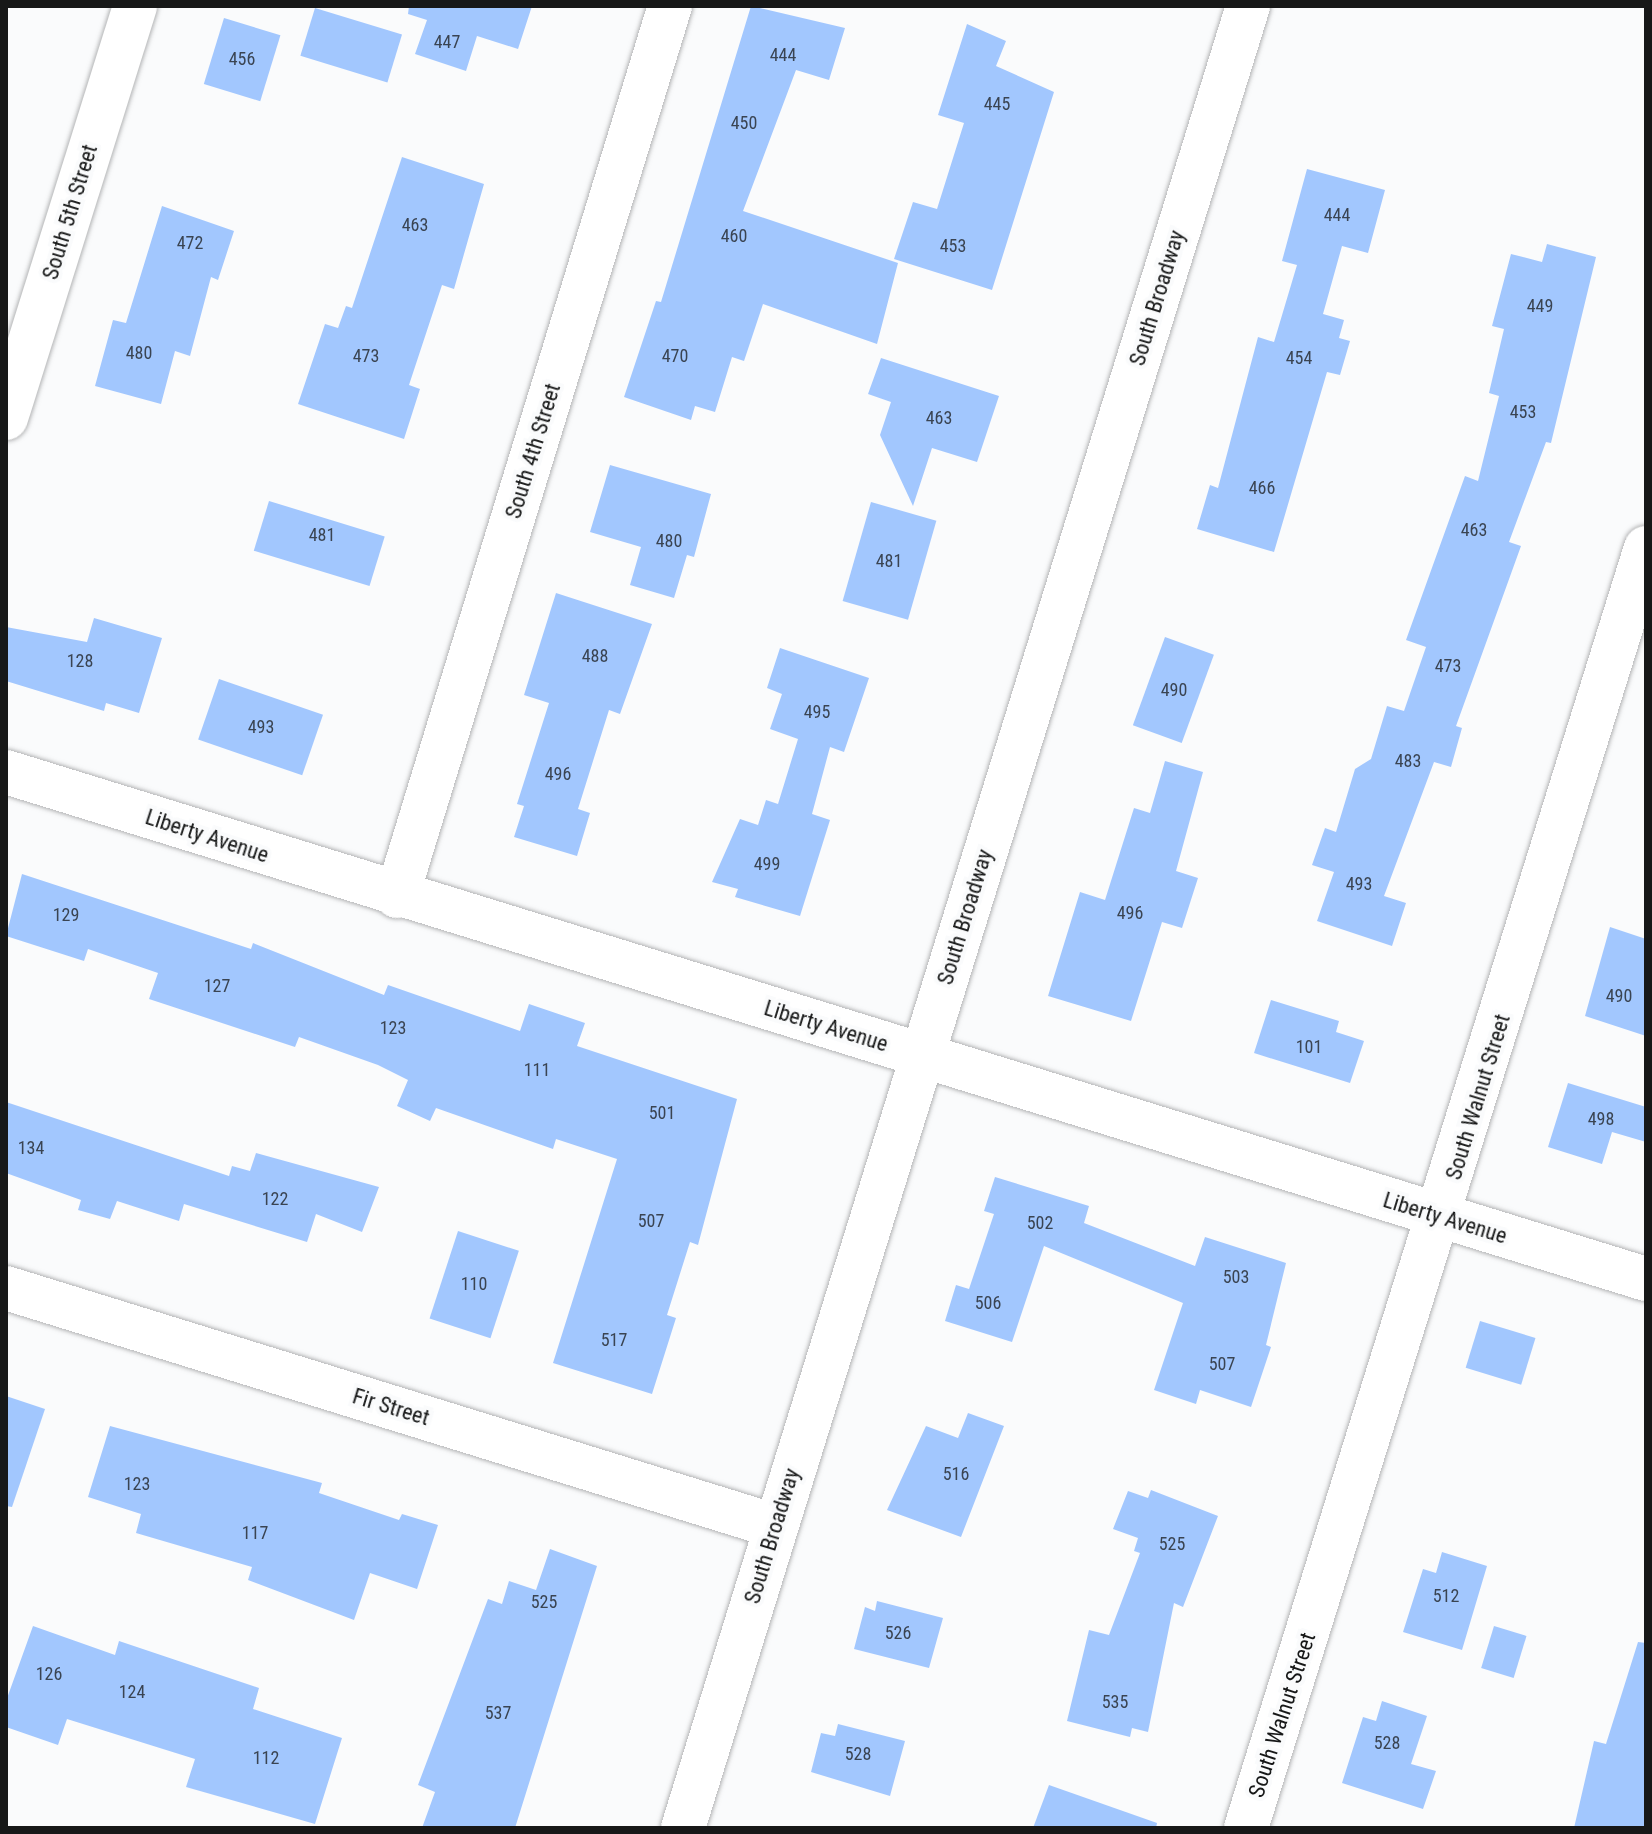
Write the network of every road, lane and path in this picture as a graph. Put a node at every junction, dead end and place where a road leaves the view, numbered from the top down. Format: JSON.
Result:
{"nodes":[{"id":1,"x":135,"y":6,"type":"edge"},
{"id":2,"x":670,"y":6,"type":"edge"},
{"id":3,"x":1248,"y":6,"type":"edge"},
{"id":4,"x":6,"y":418,"type":"edge"},
{"id":5,"x":1646,"y":548,"type":"edge"},
{"id":6,"x":6,"y":772,"type":"edge"},
{"id":7,"x":397,"y":896,"type":"junction"},
{"id":8,"x":922,"y":1055,"type":"junction"},
{"id":9,"x":1441,"y":1217,"type":"junction"},
{"id":10,"x":1646,"y":1279,"type":"edge"},
{"id":11,"x":6,"y":1288,"type":"edge"},
{"id":12,"x":775,"y":1526,"type":"junction"},
{"id":13,"x":683,"y":1828,"type":"edge"},
{"id":14,"x":1246,"y":1828,"type":"edge"}],
"edges":[{"from":1,"to":4,"type":"street","name":"South 5th Street"},
{"from":2,"to":7,"type":"street","name":"South 4th Street"},
{"from":3,"to":8,"type":"street","name":"South Broadway"},
{"from":5,"to":9,"type":"street","name":"South Walnut Street"},
{"from":6,"to":7,"type":"street","name":"Liberty Avenue"},
{"from":7,"to":8,"type":"street","name":"Liberty Avenue"},
{"from":8,"to":9,"type":"street","name":"Liberty Avenue"},
{"from":8,"to":12,"type":"street","name":"South Broadway"},
{"from":9,"to":10,"type":"street","name":"Liberty Avenue"},
{"from":9,"to":14,"type":"street","name":"South Walnut Street"},
{"from":11,"to":12,"type":"street","name":"Fir Street"},
{"from":12,"to":13,"type":"street","name":"South Broadway"}]}
